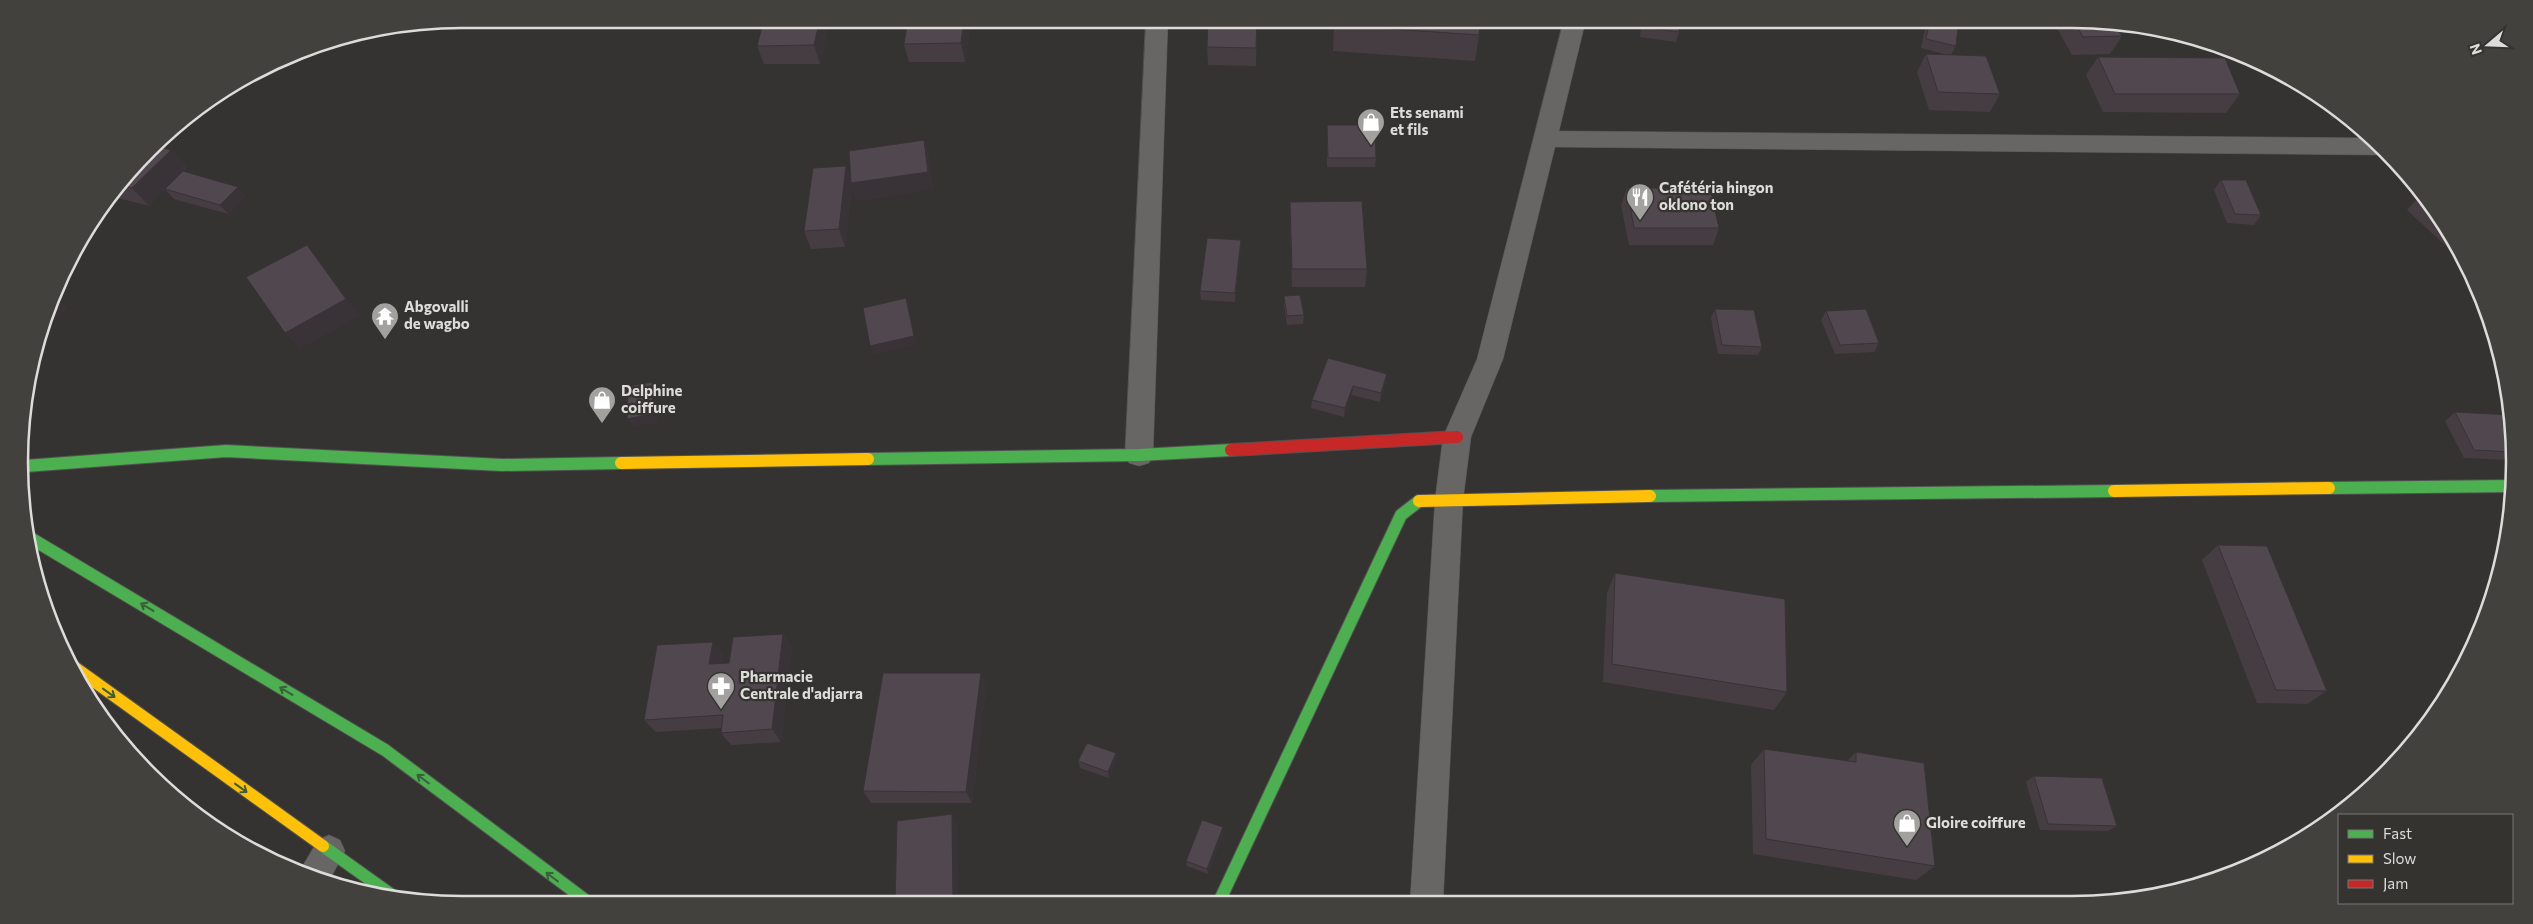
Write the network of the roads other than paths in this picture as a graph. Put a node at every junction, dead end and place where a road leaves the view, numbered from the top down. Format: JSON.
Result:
{"nodes":[{"id":1,"x":1157,"y":28,"type":"edge"},
{"id":2,"x":1573,"y":28,"type":"edge"},
{"id":3,"x":1546,"y":140,"type":"junction"},
{"id":4,"x":2370,"y":147,"type":"edge"},
{"id":5,"x":1457,"y":436,"type":"junction"},
{"id":6,"x":1139,"y":455,"type":"junction"},
{"id":7,"x":28,"y":466,"type":"edge"},
{"id":8,"x":2505,"y":486,"type":"edge"},
{"id":9,"x":1449,"y":500,"type":"junction"},
{"id":10,"x":35,"y":541,"type":"edge"},
{"id":11,"x":84,"y":675,"type":"edge"},
{"id":12,"x":321,"y":864,"type":"edge"},
{"id":13,"x":373,"y":887,"type":"edge"},
{"id":14,"x":580,"y":896,"type":"edge"},
{"id":15,"x":1222,"y":896,"type":"edge"},
{"id":16,"x":1426,"y":896,"type":"edge"}],
"edges":[{"from":1,"to":6,"type":"street"},
{"from":2,"to":3,"type":"street"},
{"from":3,"to":4,"type":"street"},
{"from":3,"to":5,"type":"street"},
{"from":5,"to":6,"type":"street"},
{"from":5,"to":9,"type":"street"},
{"from":6,"to":7,"type":"street"},
{"from":8,"to":9,"type":"street"},
{"from":9,"to":15,"type":"street"},
{"from":9,"to":16,"type":"street"},
{"from":14,"to":10,"type":"street","one_way":true},
{"from":11,"to":12,"type":"street","one_way":true},
{"from":12,"to":13,"type":"street"}]}
